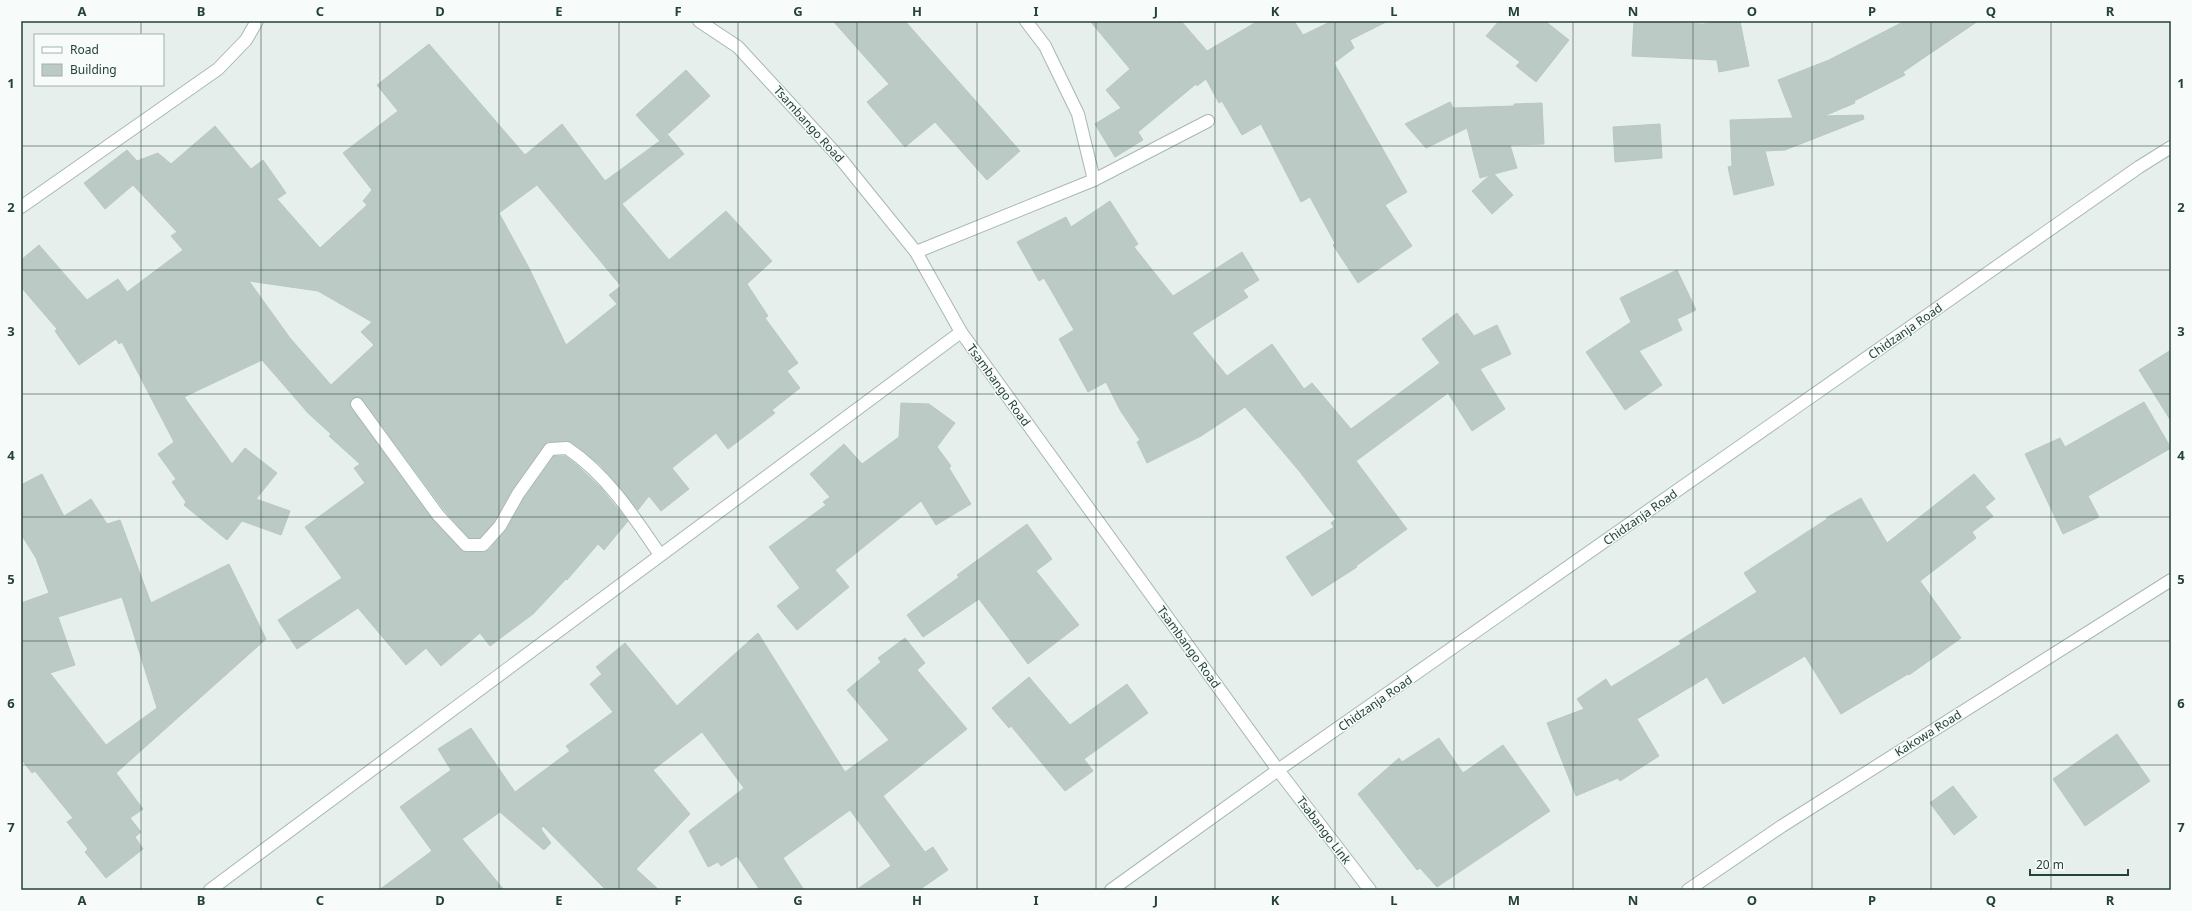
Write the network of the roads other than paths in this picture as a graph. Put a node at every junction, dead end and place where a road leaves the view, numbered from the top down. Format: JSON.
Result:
{"nodes":[{"id":1,"x":257,"y":21,"type":"edge"},
{"id":2,"x":699,"y":21,"type":"edge"},
{"id":3,"x":1026,"y":21,"type":"edge"},
{"id":4,"x":1208,"y":121,"type":"dead end"},
{"id":5,"x":2171,"y":147,"type":"edge"},
{"id":6,"x":1094,"y":180,"type":"junction"},
{"id":7,"x":21,"y":207,"type":"edge"},
{"id":8,"x":916,"y":252,"type":"junction"},
{"id":9,"x":961,"y":332,"type":"junction"},
{"id":10,"x":357,"y":404,"type":"dead end"},
{"id":11,"x":660,"y":555,"type":"junction"},
{"id":12,"x":2171,"y":580,"type":"edge"},
{"id":13,"x":1278,"y":770,"type":"junction"},
{"id":14,"x":210,"y":890,"type":"edge"},
{"id":15,"x":1111,"y":890,"type":"edge"},
{"id":16,"x":1370,"y":890,"type":"edge"},
{"id":17,"x":1688,"y":890,"type":"edge"}],
"edges":[{"from":1,"to":7,"type":"street"},
{"from":2,"to":8,"type":"street","name":"Tsambango Road"},
{"from":3,"to":6,"type":"street"},
{"from":4,"to":6,"type":"street"},
{"from":5,"to":13,"type":"street","name":"Chidzanja Road"},
{"from":6,"to":8,"type":"street"},
{"from":8,"to":9,"type":"street","name":"Tsambango Road"},
{"from":9,"to":11,"type":"street"},
{"from":9,"to":13,"type":"street","name":"Tsambango Road"},
{"from":10,"to":11,"type":"street"},
{"from":11,"to":14,"type":"street"},
{"from":12,"to":17,"type":"street","name":"Kakowa Road"},
{"from":13,"to":15,"type":"street","name":"Chidzanja Road"},
{"from":13,"to":16,"type":"street","name":"Tsabango Link"}]}
